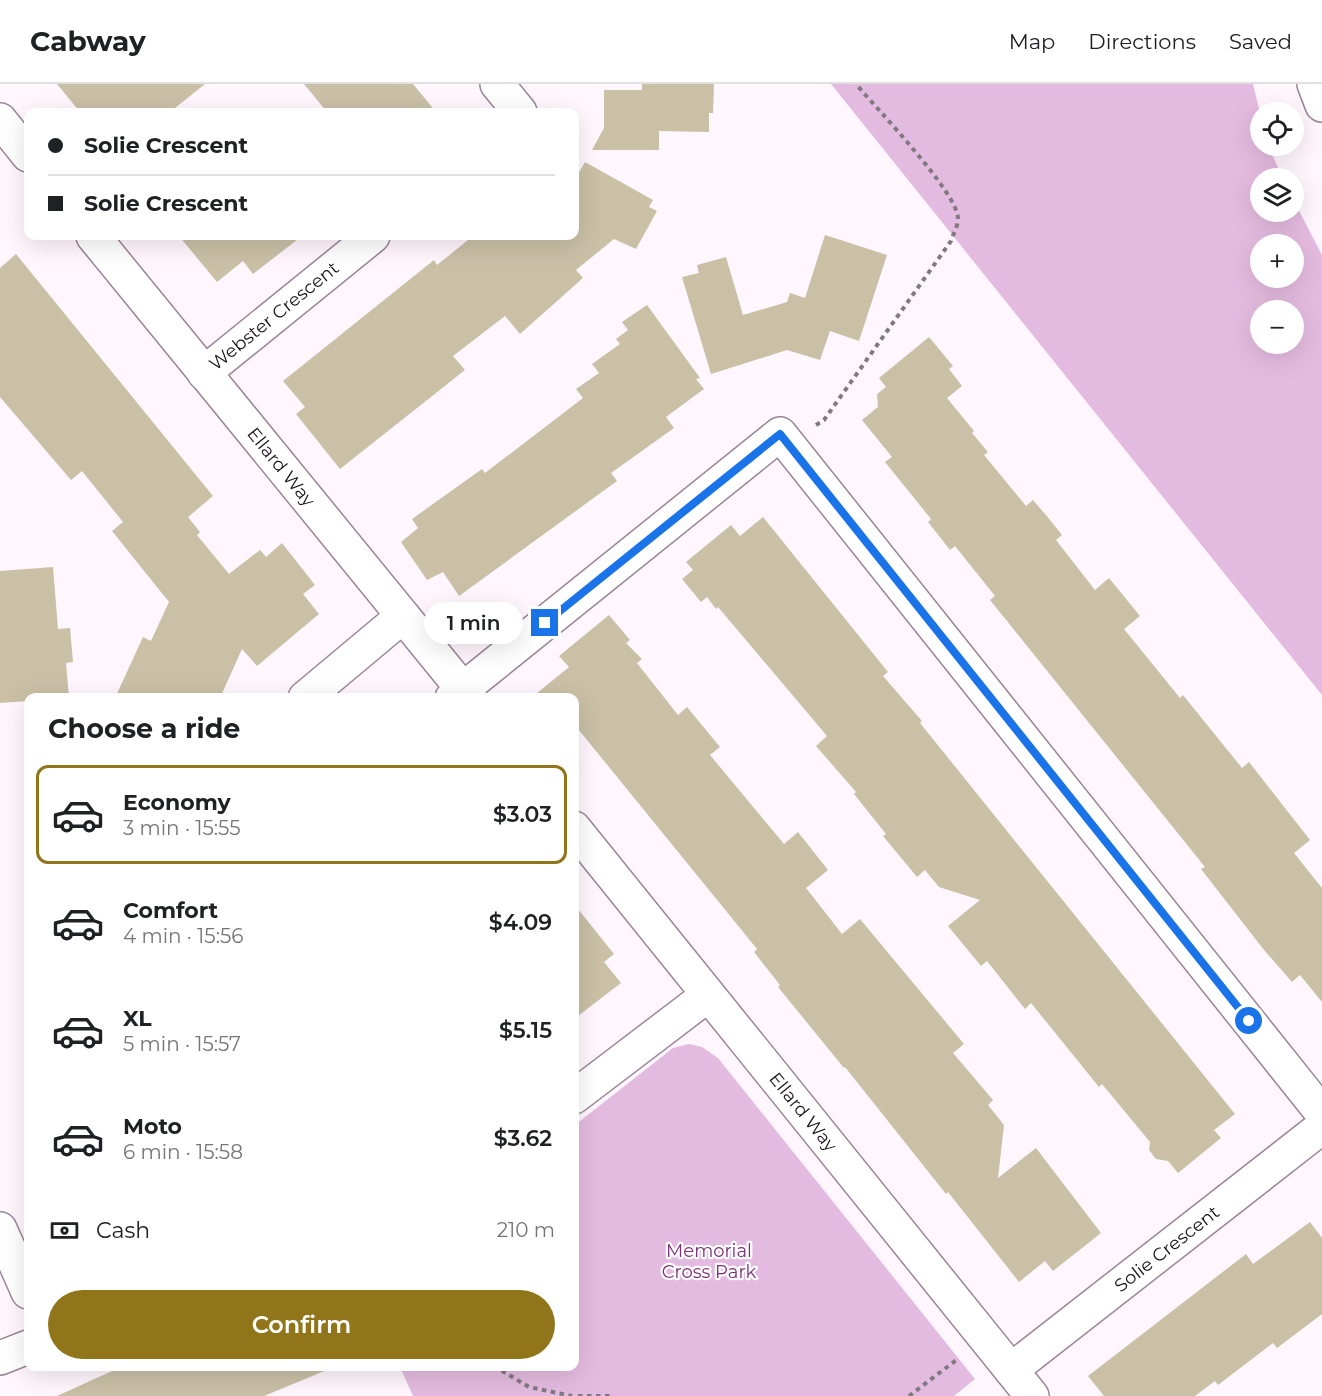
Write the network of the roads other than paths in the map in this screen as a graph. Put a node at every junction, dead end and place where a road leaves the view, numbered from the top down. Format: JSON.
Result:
{"nodes":[{"id":1,"x":497,"y":84,"type":"edge"},
{"id":2,"x":1314,"y":84,"type":"edge"},
{"id":3,"x":1322,"y":105,"type":"edge"},
{"id":4,"x":517,"y":108,"type":"edge"},
{"id":5,"x":0,"y":120,"type":"edge"},
{"id":6,"x":24,"y":151,"type":"edge"},
{"id":7,"x":96,"y":240,"type":"edge"},
{"id":8,"x":368,"y":240,"type":"edge"},
{"id":9,"x":204,"y":373,"type":"junction"},
{"id":10,"x":403,"y":616,"type":"junction"},
{"id":11,"x":311,"y":693,"type":"edge"},
{"id":12,"x":460,"y":693,"type":"edge"},
{"id":13,"x":463,"y":693,"type":"edge"},
{"id":14,"x":579,"y":834,"type":"edge"},
{"id":15,"x":708,"y":995,"type":"junction"},
{"id":16,"x":579,"y":1093,"type":"edge"},
{"id":17,"x":1322,"y":1113,"type":"edge"},
{"id":18,"x":1322,"y":1127,"type":"edge"},
{"id":19,"x":0,"y":1229,"type":"edge"},
{"id":20,"x":24,"y":1283,"type":"edge"},
{"id":21,"x":24,"y":1349,"type":"edge"},
{"id":22,"x":0,"y":1358,"type":"edge"},
{"id":23,"x":1011,"y":1370,"type":"junction"},
{"id":24,"x":1032,"y":1396,"type":"edge"}],
"edges":[{"from":1,"to":4,"type":"street"},
{"from":2,"to":3,"type":"street"},
{"from":5,"to":6,"type":"street"},
{"from":7,"to":9,"type":"street","name":"Ellard Way"},
{"from":8,"to":9,"type":"street","name":"Webster Crescent"},
{"from":9,"to":10,"type":"street","name":"Ellard Way"},
{"from":10,"to":11,"type":"street"},
{"from":10,"to":12,"type":"street","name":"Ellard Way"},
{"from":13,"to":17,"type":"street"},
{"from":14,"to":15,"type":"street","name":"Ellard Way"},
{"from":15,"to":16,"type":"street"},
{"from":15,"to":23,"type":"street","name":"Ellard Way"},
{"from":18,"to":23,"type":"street","name":"Solie Crescent"},
{"from":19,"to":20,"type":"street"},
{"from":21,"to":22,"type":"street"},
{"from":23,"to":24,"type":"street","name":"Ellard Way"}]}
